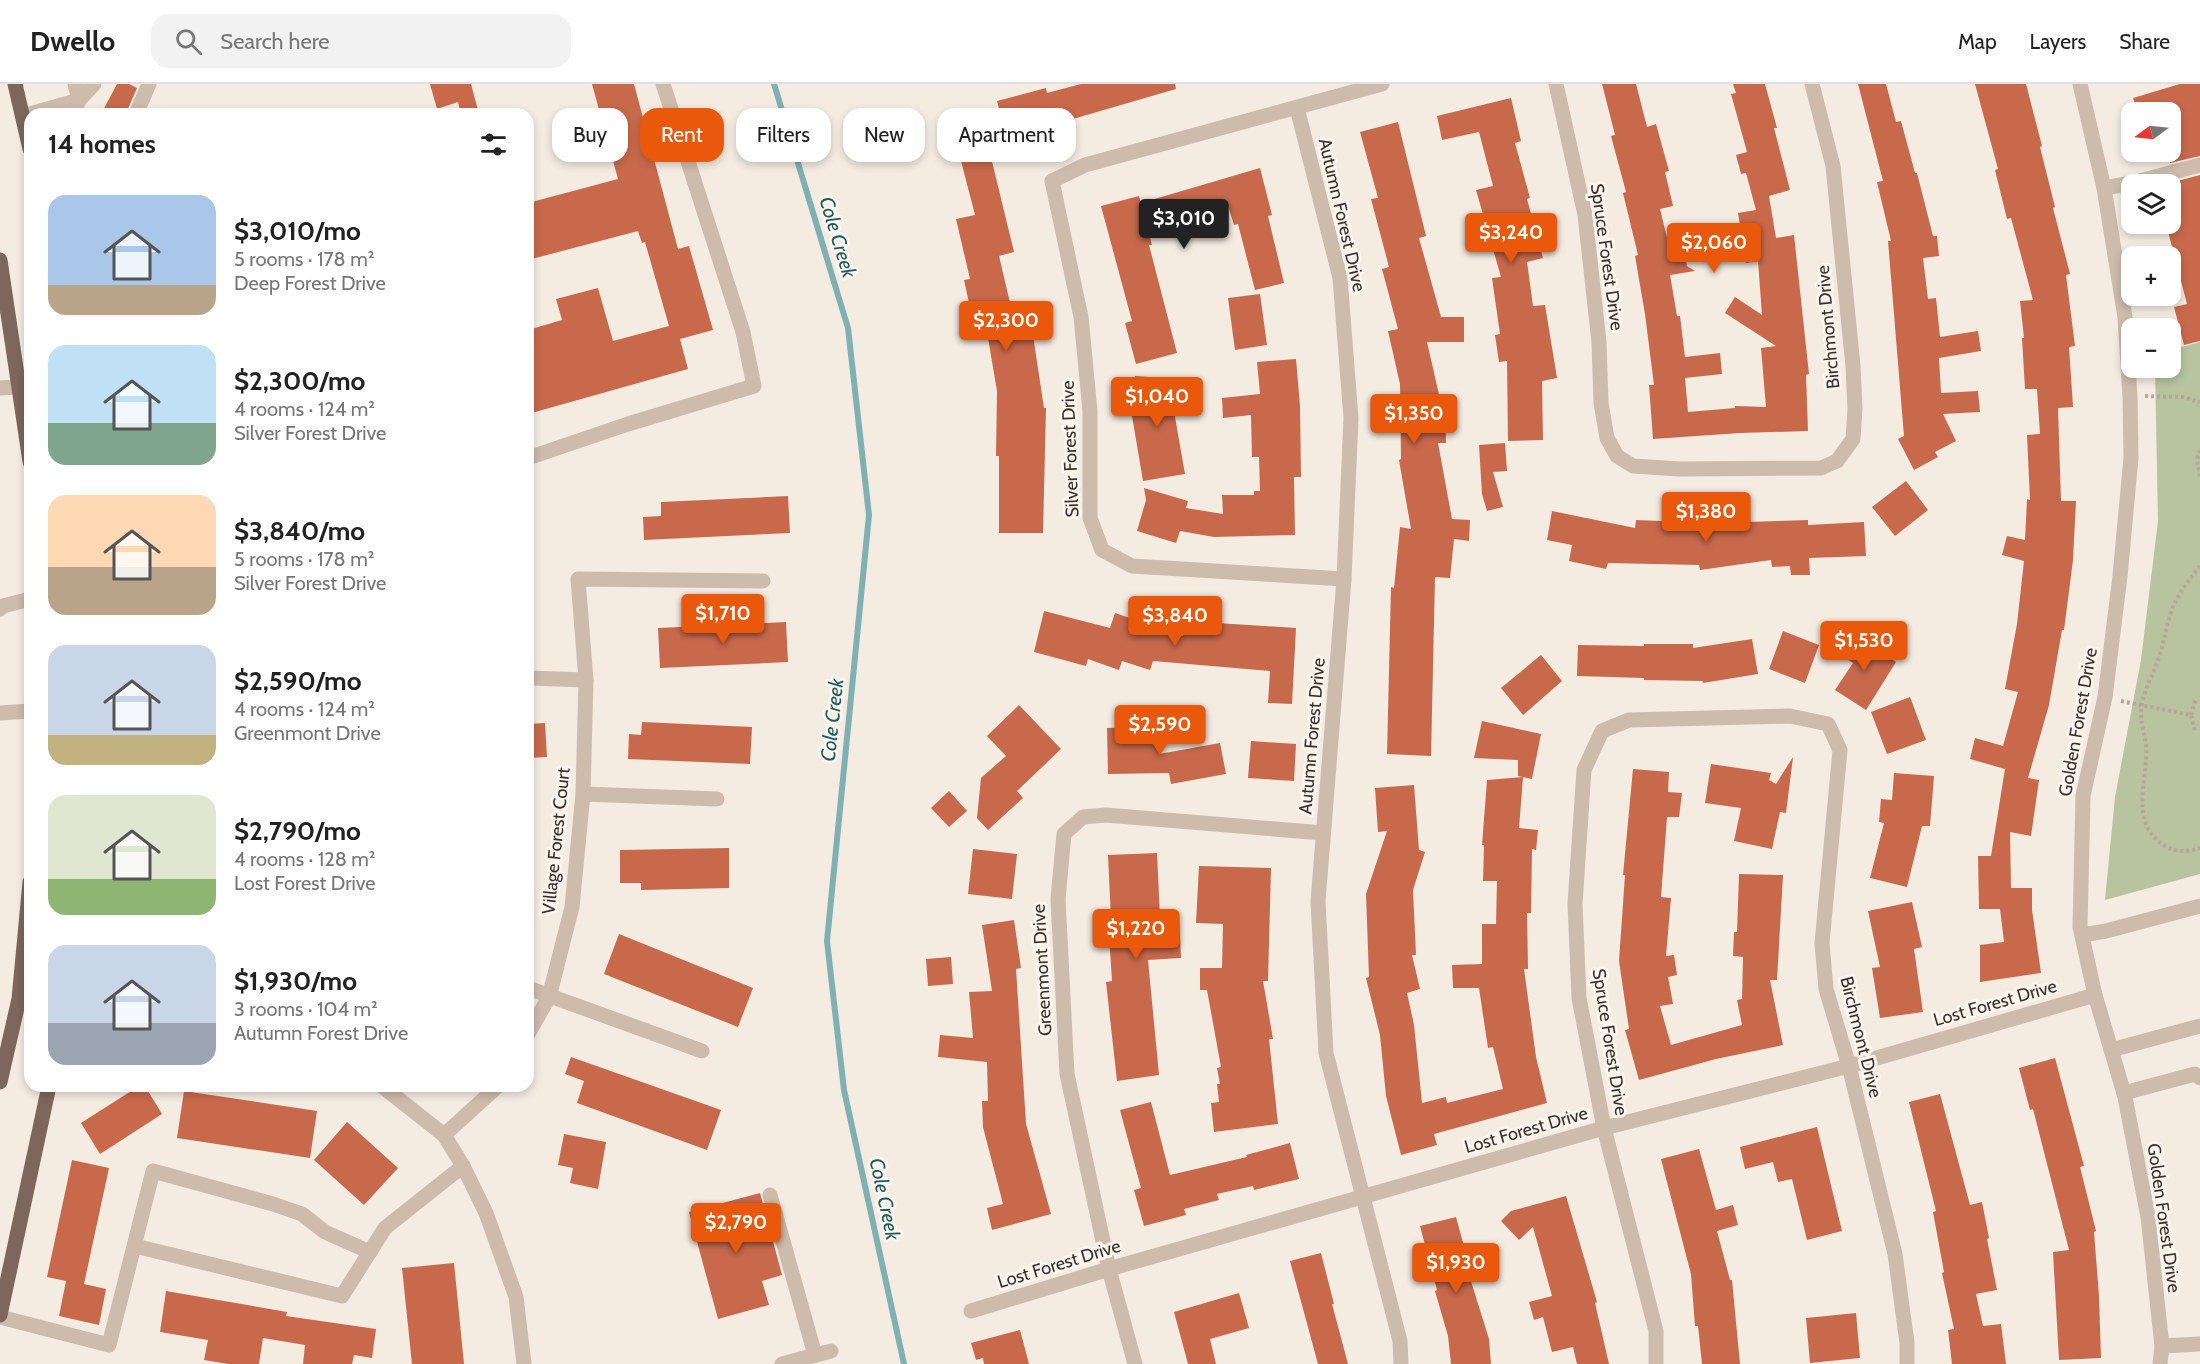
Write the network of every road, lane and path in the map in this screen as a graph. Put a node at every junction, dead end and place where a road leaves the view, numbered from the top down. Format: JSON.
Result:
{"nodes":[{"id":1,"x":15,"y":84,"type":"edge"},
{"id":2,"x":75,"y":84,"type":"edge"},
{"id":3,"x":94,"y":84,"type":"edge"},
{"id":4,"x":150,"y":84,"type":"edge"},
{"id":5,"x":663,"y":84,"type":"edge"},
{"id":6,"x":1382,"y":84,"type":"edge"},
{"id":7,"x":1556,"y":84,"type":"edge"},
{"id":8,"x":1812,"y":84,"type":"edge"},
{"id":9,"x":2080,"y":84,"type":"edge"},
{"id":10,"x":76,"y":107,"type":"edge"},
{"id":11,"x":139,"y":108,"type":"edge"},
{"id":12,"x":1297,"y":108,"type":"junction"},
{"id":13,"x":23,"y":116,"type":"joint"},
{"id":14,"x":24,"y":121,"type":"edge"},
{"id":15,"x":2200,"y":165,"type":"edge"},
{"id":16,"x":2104,"y":188,"type":"junction"},
{"id":17,"x":0,"y":260,"type":"edge"},
{"id":18,"x":24,"y":382,"type":"edge"},
{"id":19,"x":24,"y":387,"type":"edge"},
{"id":20,"x":0,"y":388,"type":"edge"},
{"id":21,"x":2130,"y":397,"type":"junction"},
{"id":22,"x":2200,"y":402,"type":"edge"},
{"id":23,"x":2200,"y":450,"type":"edge"},
{"id":24,"x":534,"y":456,"type":"edge"},
{"id":25,"x":1736,"y":469,"type":"joint"},
{"id":26,"x":2200,"y":479,"type":"edge"},
{"id":27,"x":2200,"y":566,"type":"edge"},
{"id":28,"x":1344,"y":579,"type":"junction"},
{"id":29,"x":763,"y":581,"type":"dead end"},
{"id":30,"x":24,"y":601,"type":"edge"},
{"id":31,"x":0,"y":609,"type":"edge"},
{"id":32,"x":534,"y":678,"type":"edge"},
{"id":33,"x":586,"y":680,"type":"junction"},
{"id":34,"x":2105,"y":697,"type":"junction"},
{"id":35,"x":2196,"y":698,"type":"dead end"},
{"id":36,"x":2141,"y":705,"type":"junction"},
{"id":37,"x":24,"y":711,"type":"edge"},
{"id":38,"x":0,"y":713,"type":"edge"},
{"id":39,"x":2191,"y":715,"type":"junction"},
{"id":40,"x":1715,"y":718,"type":"joint"},
{"id":41,"x":2194,"y":732,"type":"dead end"},
{"id":42,"x":583,"y":795,"type":"junction"},
{"id":43,"x":717,"y":799,"type":"dead end"},
{"id":44,"x":1323,"y":833,"type":"junction"},
{"id":45,"x":2200,"y":848,"type":"edge"},
{"id":46,"x":2200,"y":906,"type":"edge"},
{"id":47,"x":2082,"y":936,"type":"junction"},
{"id":48,"x":534,"y":991,"type":"edge"},
{"id":49,"x":2095,"y":995,"type":"junction"},
{"id":50,"x":549,"y":997,"type":"junction"},
{"id":51,"x":24,"y":1000,"type":"edge"},
{"id":52,"x":534,"y":1023,"type":"edge"},
{"id":53,"x":2200,"y":1026,"type":"edge"},
{"id":54,"x":2111,"y":1050,"type":"junction"},
{"id":55,"x":702,"y":1051,"type":"dead end"},
{"id":56,"x":1849,"y":1066,"type":"junction"},
{"id":57,"x":2200,"y":1078,"type":"edge"},
{"id":58,"x":0,"y":1082,"type":"edge"},
{"id":59,"x":48,"y":1092,"type":"edge"},
{"id":60,"x":390,"y":1092,"type":"edge"},
{"id":61,"x":491,"y":1092,"type":"edge"},
{"id":62,"x":2124,"y":1093,"type":"junction"},
{"id":63,"x":1604,"y":1128,"type":"junction"},
{"id":64,"x":444,"y":1135,"type":"junction"},
{"id":65,"x":463,"y":1166,"type":"junction"},
{"id":66,"x":770,"y":1195,"type":"dead end"},
{"id":67,"x":1362,"y":1198,"type":"junction"},
{"id":68,"x":135,"y":1246,"type":"junction"},
{"id":69,"x":370,"y":1252,"type":"junction"},
{"id":70,"x":1109,"y":1269,"type":"junction"},
{"id":71,"x":971,"y":1311,"type":"dead end"},
{"id":72,"x":0,"y":1316,"type":"edge"},
{"id":73,"x":2200,"y":1344,"type":"edge"},
{"id":74,"x":2162,"y":1346,"type":"junction"},
{"id":75,"x":831,"y":1351,"type":"dead end"},
{"id":76,"x":815,"y":1355,"type":"junction"},
{"id":77,"x":524,"y":1364,"type":"edge"},
{"id":78,"x":782,"y":1364,"type":"edge"},
{"id":79,"x":1136,"y":1364,"type":"edge"},
{"id":80,"x":1401,"y":1364,"type":"edge"},
{"id":81,"x":1656,"y":1364,"type":"edge"},
{"id":82,"x":1907,"y":1364,"type":"edge"},
{"id":83,"x":2160,"y":1364,"type":"edge"}],
"edges":[{"from":1,"to":13,"type":"main road"},
{"from":2,"to":10,"type":"street"},
{"from":3,"to":10,"type":"street"},
{"from":4,"to":11,"type":"street"},
{"from":5,"to":24,"type":"street"},
{"from":6,"to":12,"type":"street"},
{"from":7,"to":25,"type":"street","name":"Spruce Forest Drive"},
{"from":8,"to":25,"type":"street","name":"Birchmont Drive"},
{"from":9,"to":16,"type":"street","name":"Golden Forest Drive"},
{"from":12,"to":28,"type":"street","name":"Autumn Forest Drive"},
{"from":12,"to":28,"type":"street","name":"Silver Forest Drive"},
{"from":13,"to":14,"type":"main road"},
{"from":15,"to":16,"type":"street"},
{"from":16,"to":21,"type":"street","name":"Golden Forest Drive"},
{"from":17,"to":18,"type":"main road"},
{"from":19,"to":20,"type":"street"},
{"from":21,"to":22,"type":"path"},
{"from":21,"to":34,"type":"street","name":"Golden Forest Drive"},
{"from":23,"to":26,"type":"path"},
{"from":27,"to":36,"type":"path"},
{"from":28,"to":44,"type":"street","name":"Autumn Forest Drive"},
{"from":29,"to":33,"type":"street","name":"Village Forest Court"},
{"from":30,"to":31,"type":"street"},
{"from":32,"to":33,"type":"street"},
{"from":33,"to":42,"type":"street","name":"Village Forest Court"},
{"from":34,"to":36,"type":"path"},
{"from":34,"to":47,"type":"street","name":"Golden Forest Drive"},
{"from":35,"to":39,"type":"path"},
{"from":36,"to":39,"type":"path"},
{"from":36,"to":45,"type":"path"},
{"from":37,"to":38,"type":"street"},
{"from":39,"to":41,"type":"path"},
{"from":40,"to":56,"type":"street","name":"Birchmont Drive"},
{"from":40,"to":63,"type":"street","name":"Spruce Forest Drive"},
{"from":42,"to":43,"type":"street"},
{"from":42,"to":50,"type":"street","name":"Village Forest Court"},
{"from":44,"to":67,"type":"street","name":"Autumn Forest Drive"},
{"from":44,"to":70,"type":"street","name":"Greenmont Drive"},
{"from":46,"to":47,"type":"street"},
{"from":47,"to":49,"type":"street","name":"Golden Forest Drive"},
{"from":48,"to":50,"type":"street"},
{"from":49,"to":54,"type":"street","name":"Golden Forest Drive"},
{"from":49,"to":56,"type":"street","name":"Lost Forest Drive"},
{"from":50,"to":52,"type":"street","name":"Village Forest Court"},
{"from":50,"to":55,"type":"street"},
{"from":51,"to":58,"type":"main road"},
{"from":53,"to":54,"type":"street"},
{"from":54,"to":62,"type":"street","name":"Golden Forest Drive"},
{"from":56,"to":63,"type":"street","name":"Lost Forest Drive"},
{"from":56,"to":82,"type":"street","name":"Birchmont Drive"},
{"from":57,"to":62,"type":"street"},
{"from":59,"to":72,"type":"main road"},
{"from":60,"to":64,"type":"street"},
{"from":61,"to":64,"type":"street"},
{"from":62,"to":74,"type":"street","name":"Golden Forest Drive"},
{"from":63,"to":67,"type":"street","name":"Lost Forest Drive"},
{"from":63,"to":81,"type":"street","name":"Spruce Forest Drive"},
{"from":64,"to":65,"type":"street"},
{"from":65,"to":69,"type":"street"},
{"from":65,"to":77,"type":"street"},
{"from":66,"to":76,"type":"street"},
{"from":67,"to":70,"type":"street","name":"Lost Forest Drive"},
{"from":67,"to":80,"type":"street","name":"Autumn Forest Drive"},
{"from":68,"to":69,"type":"street"},
{"from":68,"to":69,"type":"street"},
{"from":68,"to":72,"type":"street"},
{"from":70,"to":71,"type":"street","name":"Lost Forest Drive"},
{"from":70,"to":79,"type":"street","name":"Greenmont Drive"},
{"from":73,"to":74,"type":"street"},
{"from":74,"to":83,"type":"street","name":"Golden Forest Drive"},
{"from":75,"to":76,"type":"street"},
{"from":76,"to":78,"type":"street"}]}
